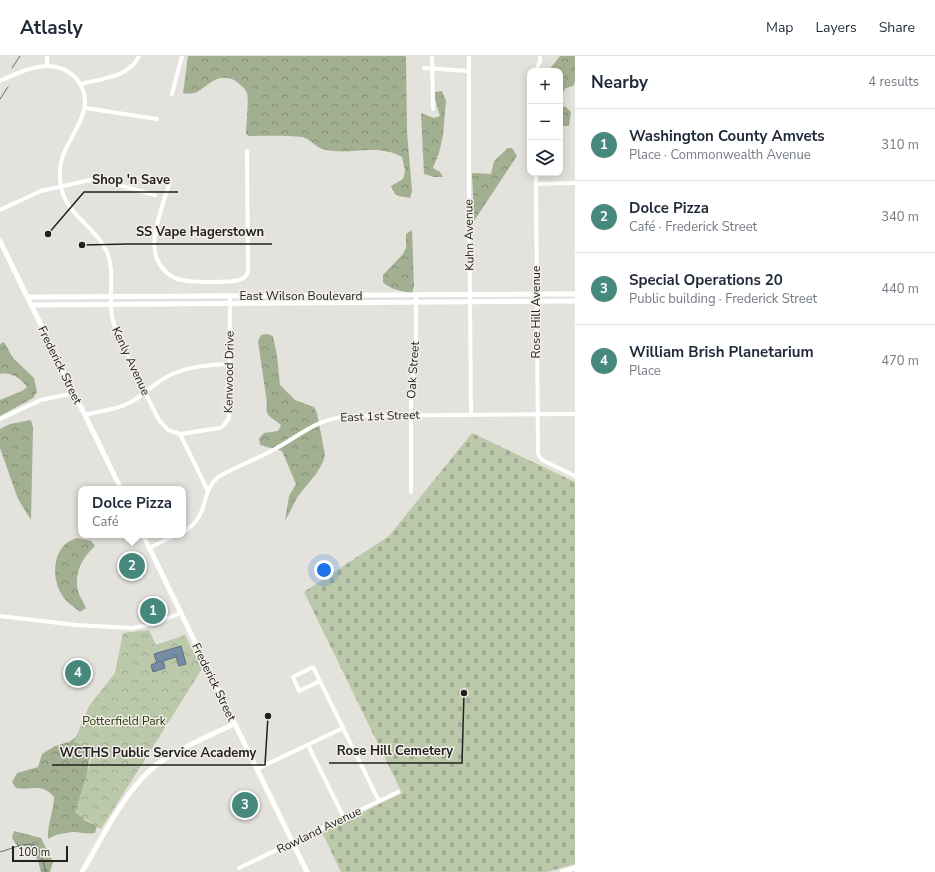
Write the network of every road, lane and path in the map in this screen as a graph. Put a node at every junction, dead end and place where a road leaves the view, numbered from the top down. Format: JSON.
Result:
{"nodes":[{"id":1,"x":47,"y":56,"type":"edge"},
{"id":2,"x":139,"y":56,"type":"edge"},
{"id":3,"x":182,"y":56,"type":"edge"},
{"id":4,"x":432,"y":56,"type":"edge"},
{"id":5,"x":469,"y":56,"type":"edge"},
{"id":6,"x":540,"y":56,"type":"edge"},
{"id":7,"x":47,"y":64,"type":"junction"},
{"id":8,"x":424,"y":68,"type":"dead end"},
{"id":9,"x":537,"y":68,"type":"edge"},
{"id":10,"x":433,"y":69,"type":"junction"},
{"id":11,"x":469,"y":71,"type":"junction"},
{"id":12,"x":0,"y":81,"type":"edge"},
{"id":13,"x":80,"y":84,"type":"junction"},
{"id":14,"x":172,"y":94,"type":"dead end"},
{"id":15,"x":85,"y":108,"type":"junction"},
{"id":16,"x":433,"y":109,"type":"dead end"},
{"id":17,"x":157,"y":120,"type":"dead end"},
{"id":18,"x":247,"y":151,"type":"dead end"},
{"id":19,"x":536,"y":176,"type":"edge"},
{"id":20,"x":170,"y":181,"type":"dead end"},
{"id":21,"x":575,"y":182,"type":"edge"},
{"id":22,"x":536,"y":184,"type":"junction"},
{"id":23,"x":61,"y":186,"type":"junction"},
{"id":24,"x":155,"y":195,"type":"dead end"},
{"id":25,"x":0,"y":210,"type":"edge"},
{"id":26,"x":0,"y":241,"type":"edge"},
{"id":27,"x":575,"y":294,"type":"edge"},
{"id":28,"x":416,"y":295,"type":"junction"},
{"id":29,"x":470,"y":295,"type":"junction"},
{"id":30,"x":536,"y":295,"type":"junction"},
{"id":31,"x":230,"y":296,"type":"junction"},
{"id":32,"x":28,"y":297,"type":"junction"},
{"id":33,"x":77,"y":297,"type":"junction"},
{"id":34,"x":111,"y":297,"type":"junction"},
{"id":35,"x":536,"y":301,"type":"junction"},
{"id":36,"x":575,"y":301,"type":"edge"},
{"id":37,"x":416,"y":302,"type":"junction"},
{"id":38,"x":470,"y":302,"type":"junction"},
{"id":39,"x":229,"y":303,"type":"junction"},
{"id":40,"x":111,"y":304,"type":"junction"},
{"id":41,"x":31,"y":305,"type":"junction"},
{"id":42,"x":53,"y":305,"type":"junction"},
{"id":43,"x":230,"y":364,"type":"junction"},
{"id":44,"x":145,"y":392,"type":"junction"},
{"id":45,"x":74,"y":393,"type":"junction"},
{"id":46,"x":471,"y":414,"type":"junction"},
{"id":47,"x":537,"y":414,"type":"junction"},
{"id":48,"x":575,"y":414,"type":"edge"},
{"id":49,"x":85,"y":415,"type":"junction"},
{"id":50,"x":411,"y":415,"type":"junction"},
{"id":51,"x":0,"y":420,"type":"edge"},
{"id":52,"x":180,"y":434,"type":"junction"},
{"id":53,"x":575,"y":476,"type":"edge"},
{"id":54,"x":120,"y":486,"type":"edge"},
{"id":55,"x":208,"y":491,"type":"junction"},
{"id":56,"x":411,"y":492,"type":"dead end"},
{"id":57,"x":186,"y":530,"type":"edge"},
{"id":58,"x":144,"y":538,"type":"edge"},
{"id":59,"x":170,"y":538,"type":"edge"},
{"id":60,"x":149,"y":548,"type":"junction"},
{"id":61,"x":181,"y":613,"type":"junction"},
{"id":62,"x":0,"y":616,"type":"edge"},
{"id":63,"x":320,"y":681,"type":"junction"},
{"id":64,"x":234,"y":724,"type":"junction"},
{"id":65,"x":343,"y":728,"type":"junction"},
{"id":66,"x":308,"y":745,"type":"junction"},
{"id":67,"x":257,"y":769,"type":"junction"},
{"id":68,"x":398,"y":792,"type":"dead end"},
{"id":69,"x":379,"y":801,"type":"junction"},
{"id":70,"x":344,"y":818,"type":"junction"},
{"id":71,"x":292,"y":843,"type":"junction"},
{"id":72,"x":239,"y":868,"type":"dead end"},
{"id":73,"x":575,"y":868,"type":"edge"},
{"id":74,"x":82,"y":872,"type":"edge"},
{"id":75,"x":307,"y":872,"type":"edge"},
{"id":76,"x":562,"y":872,"type":"edge"}],
"edges":[{"from":1,"to":7,"type":"street"},
{"from":2,"to":13,"type":"street"},
{"from":3,"to":14,"type":"street"},
{"from":4,"to":10,"type":"street"},
{"from":5,"to":11,"type":"street","name":"Kuhn Avenue"},
{"from":6,"to":9,"type":"street"},
{"from":7,"to":12,"type":"street"},
{"from":7,"to":13,"type":"street"},
{"from":8,"to":10,"type":"street"},
{"from":10,"to":11,"type":"street"},
{"from":10,"to":16,"type":"street"},
{"from":11,"to":29,"type":"street","name":"Kuhn Avenue"},
{"from":13,"to":15,"type":"street"},
{"from":15,"to":17,"type":"street"},
{"from":15,"to":23,"type":"street","name":"Kenly Avenue"},
{"from":18,"to":20,"type":"street"},
{"from":19,"to":22,"type":"street","name":"Rose Hill Avenue"},
{"from":21,"to":22,"type":"street"},
{"from":22,"to":30,"type":"street","name":"Rose Hill Avenue"},
{"from":23,"to":24,"type":"street"},
{"from":23,"to":25,"type":"street"},
{"from":23,"to":34,"type":"street","name":"Kenly Avenue"},
{"from":26,"to":32,"type":"main road","name":"Frederick Street"},
{"from":27,"to":30,"type":"main road","name":"East Wilson Boulevard"},
{"from":28,"to":29,"type":"main road","name":"East Wilson Boulevard"},
{"from":28,"to":31,"type":"main road","name":"East Wilson Boulevard"},
{"from":28,"to":37,"type":"street","name":"Oak Street"},
{"from":29,"to":30,"type":"main road","name":"East Wilson Boulevard"},
{"from":29,"to":38,"type":"street","name":"Kuhn Avenue"},
{"from":30,"to":35,"type":"street","name":"Rose Hill Avenue"},
{"from":31,"to":34,"type":"main road","name":"East Wilson Boulevard"},
{"from":31,"to":39,"type":"street","name":"Kenwood Drive"},
{"from":32,"to":33,"type":"main road","name":"East Wilson Boulevard"},
{"from":32,"to":41,"type":"main road","name":"Frederick Street"},
{"from":33,"to":34,"type":"main road","name":"East Wilson Boulevard"},
{"from":33,"to":42,"type":"main road"},
{"from":34,"to":40,"type":"street","name":"Kenly Avenue"},
{"from":35,"to":36,"type":"main road","name":"East Wilson Boulevard"},
{"from":35,"to":38,"type":"main road","name":"East Wilson Boulevard"},
{"from":35,"to":47,"type":"street","name":"Rose Hill Avenue"},
{"from":37,"to":38,"type":"main road","name":"East Wilson Boulevard"},
{"from":37,"to":39,"type":"main road","name":"East Wilson Boulevard"},
{"from":37,"to":50,"type":"street","name":"Oak Street"},
{"from":38,"to":46,"type":"street","name":"Kuhn Avenue"},
{"from":39,"to":40,"type":"main road","name":"East Wilson Boulevard"},
{"from":39,"to":43,"type":"street","name":"Kenwood Drive"},
{"from":40,"to":42,"type":"main road","name":"East Wilson Boulevard"},
{"from":40,"to":44,"type":"street","name":"Kenly Avenue"},
{"from":41,"to":42,"type":"main road","name":"East Wilson Boulevard"},
{"from":41,"to":45,"type":"main road","name":"Frederick Street"},
{"from":43,"to":44,"type":"street"},
{"from":43,"to":52,"type":"street","name":"Kenwood Drive"},
{"from":44,"to":49,"type":"street"},
{"from":44,"to":52,"type":"street","name":"Kenly Avenue"},
{"from":45,"to":49,"type":"main road","name":"Frederick Street"},
{"from":45,"to":51,"type":"street"},
{"from":46,"to":47,"type":"street","name":"East 1st Street"},
{"from":46,"to":50,"type":"street","name":"East 1st Street"},
{"from":47,"to":48,"type":"street","name":"East 1st Street"},
{"from":47,"to":53,"type":"street","name":"Rose Hill Avenue"},
{"from":49,"to":54,"type":"main road","name":"Frederick Street"},
{"from":50,"to":55,"type":"street","name":"East 1st Street"},
{"from":50,"to":56,"type":"street","name":"Oak Street"},
{"from":52,"to":55,"type":"street"},
{"from":55,"to":57,"type":"street","name":"East 1st Street"},
{"from":58,"to":60,"type":"main road","name":"Frederick Street"},
{"from":59,"to":60,"type":"street"},
{"from":60,"to":61,"type":"main road","name":"Frederick Street"},
{"from":61,"to":62,"type":"street"},
{"from":61,"to":64,"type":"main road","name":"Frederick Street"},
{"from":63,"to":63,"type":"street"},
{"from":63,"to":65,"type":"street"},
{"from":64,"to":67,"type":"main road","name":"Frederick Street"},
{"from":64,"to":74,"type":"main road"},
{"from":65,"to":66,"type":"street"},
{"from":65,"to":69,"type":"street"},
{"from":66,"to":67,"type":"street"},
{"from":66,"to":70,"type":"street"},
{"from":67,"to":71,"type":"main road","name":"Frederick Street"},
{"from":68,"to":69,"type":"street","name":"Rowland Avenue"},
{"from":69,"to":70,"type":"street","name":"Rowland Avenue"},
{"from":70,"to":71,"type":"street","name":"Rowland Avenue"},
{"from":71,"to":72,"type":"street","name":"Rowland Avenue"},
{"from":71,"to":75,"type":"main road","name":"Frederick Street"},
{"from":73,"to":76,"type":"main road"}]}
